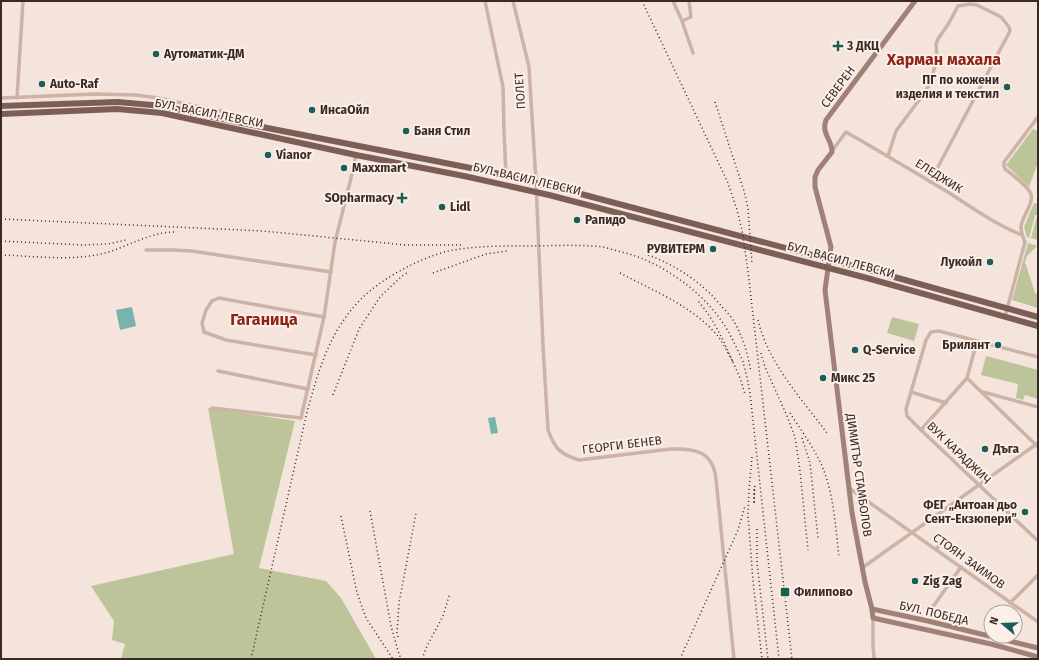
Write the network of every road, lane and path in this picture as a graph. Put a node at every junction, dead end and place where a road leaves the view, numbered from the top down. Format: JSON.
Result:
{"nodes":[{"id":1,"x":23,"y":1,"type":"edge"},
{"id":2,"x":485,"y":1,"type":"edge"},
{"id":3,"x":513,"y":1,"type":"edge"},
{"id":4,"x":673,"y":1,"type":"edge"},
{"id":5,"x":689,"y":1,"type":"edge"},
{"id":6,"x":915,"y":1,"type":"edge"},
{"id":7,"x":682,"y":22,"type":"junction"},
{"id":8,"x":693,"y":53,"type":"dead end"},
{"id":9,"x":1,"y":98,"type":"edge"},
{"id":10,"x":17,"y":98,"type":"junction"},
{"id":11,"x":1,"y":106,"type":"edge"},
{"id":12,"x":1,"y":114,"type":"edge"},
{"id":13,"x":1038,"y":117,"type":"edge"},
{"id":14,"x":232,"y":121,"type":"junction"},
{"id":15,"x":231,"y":128,"type":"junction"},
{"id":16,"x":832,"y":152,"type":"junction"},
{"id":17,"x":356,"y":155,"type":"junction"},
{"id":18,"x":888,"y":156,"type":"junction"},
{"id":19,"x":506,"y":176,"type":"junction"},
{"id":20,"x":536,"y":182,"type":"junction"},
{"id":21,"x":930,"y":182,"type":"junction"},
{"id":22,"x":536,"y":192,"type":"junction"},
{"id":23,"x":1022,"y":235,"type":"junction"},
{"id":24,"x":146,"y":250,"type":"dead end"},
{"id":25,"x":331,"y":272,"type":"junction"},
{"id":26,"x":1007,"y":308,"type":"junction"},
{"id":27,"x":324,"y":317,"type":"junction"},
{"id":28,"x":1005,"y":317,"type":"junction"},
{"id":29,"x":1038,"y":317,"type":"edge"},
{"id":30,"x":1038,"y":326,"type":"edge"},
{"id":31,"x":977,"y":341,"type":"junction"},
{"id":32,"x":316,"y":355,"type":"junction"},
{"id":33,"x":1038,"y":357,"type":"edge"},
{"id":34,"x":218,"y":371,"type":"dead end"},
{"id":35,"x":967,"y":378,"type":"junction"},
{"id":36,"x":308,"y":389,"type":"junction"},
{"id":37,"x":911,"y":392,"type":"junction"},
{"id":38,"x":982,"y":392,"type":"junction"},
{"id":39,"x":946,"y":403,"type":"junction"},
{"id":40,"x":1038,"y":407,"type":"edge"},
{"id":41,"x":212,"y":408,"type":"dead end"},
{"id":42,"x":921,"y":430,"type":"junction"},
{"id":43,"x":1037,"y":445,"type":"edge"},
{"id":44,"x":979,"y":485,"type":"junction"},
{"id":45,"x":849,"y":488,"type":"junction"},
{"id":46,"x":912,"y":532,"type":"junction"},
{"id":47,"x":946,"y":539,"type":"dead end"},
{"id":48,"x":1038,"y":541,"type":"edge"},
{"id":49,"x":936,"y":549,"type":"junction"},
{"id":50,"x":961,"y":567,"type":"junction"},
{"id":51,"x":862,"y":568,"type":"junction"},
{"id":52,"x":1038,"y":575,"type":"edge"},
{"id":53,"x":1010,"y":603,"type":"junction"},
{"id":54,"x":872,"y":609,"type":"junction"},
{"id":55,"x":930,"y":611,"type":"dead end"},
{"id":56,"x":872,"y":618,"type":"junction"},
{"id":57,"x":1038,"y":622,"type":"edge"},
{"id":58,"x":1038,"y":648,"type":"edge"},
{"id":59,"x":1038,"y":656,"type":"edge"},
{"id":60,"x":734,"y":659,"type":"edge"},
{"id":61,"x":874,"y":659,"type":"edge"}],
"edges":[{"from":1,"to":10,"type":"street"},
{"from":2,"to":19,"type":"street","name":"ПОЛЕТ"},
{"from":3,"to":20,"type":"street","name":"ПОЛЕТ"},
{"from":4,"to":7,"type":"street"},
{"from":5,"to":7,"type":"street"},
{"from":6,"to":16,"type":"main road","name":"СЕВЕРЕН"},
{"from":7,"to":8,"type":"street"},
{"from":9,"to":10,"type":"street"},
{"from":10,"to":14,"type":"street"},
{"from":11,"to":14,"type":"main road","name":"БУЛ. ВАСИЛ ЛЕВСКИ"},
{"from":12,"to":15,"type":"main road","name":"БУЛ. ВАСИЛ ЛЕВСКИ"},
{"from":13,"to":23,"type":"street"},
{"from":14,"to":15,"type":"street"},
{"from":14,"to":19,"type":"main road","name":"БУЛ. ВАСИЛ ЛЕВСКИ"},
{"from":15,"to":17,"type":"main road","name":"БУЛ. ВАСИЛ ЛЕВСКИ"},
{"from":16,"to":18,"type":"street","name":"ЕЛЕДЖИК"},
{"from":16,"to":45,"type":"main road","name":"ДИМИТЪР СТАМБОЛОВ"},
{"from":17,"to":22,"type":"main road","name":"БУЛ. ВАСИЛ ЛЕВСКИ"},
{"from":17,"to":25,"type":"street"},
{"from":18,"to":21,"type":"street","name":"ЕЛЕДЖИК"},
{"from":18,"to":21,"type":"street"},
{"from":19,"to":20,"type":"main road","name":"БУЛ. ВАСИЛ ЛЕВСКИ"},
{"from":20,"to":22,"type":"street","name":"ГЕОРГИ БЕНЕВ"},
{"from":20,"to":26,"type":"main road","name":"БУЛ. ВАСИЛ ЛЕВСКИ"},
{"from":21,"to":23,"type":"street","name":"ЕЛЕДЖИК"},
{"from":22,"to":28,"type":"main road","name":"БУЛ. ВАСИЛ ЛЕВСКИ"},
{"from":22,"to":60,"type":"street","name":"ГЕОРГИ БЕНЕВ"},
{"from":23,"to":26,"type":"street"},
{"from":24,"to":25,"type":"street"},
{"from":25,"to":27,"type":"street"},
{"from":26,"to":28,"type":"street"},
{"from":26,"to":29,"type":"main road","name":"БУЛ. ВАСИЛ ЛЕВСКИ"},
{"from":27,"to":32,"type":"street"},
{"from":27,"to":32,"type":"street"},
{"from":28,"to":30,"type":"main road","name":"БУЛ. ВАСИЛ ЛЕВСКИ"},
{"from":31,"to":33,"type":"street"},
{"from":31,"to":35,"type":"street"},
{"from":31,"to":37,"type":"street"},
{"from":32,"to":36,"type":"street"},
{"from":34,"to":36,"type":"street"},
{"from":35,"to":38,"type":"street"},
{"from":35,"to":39,"type":"street"},
{"from":36,"to":41,"type":"street"},
{"from":37,"to":39,"type":"street"},
{"from":37,"to":42,"type":"street","name":"ВУК КАРАДЖИЧ"},
{"from":38,"to":40,"type":"street"},
{"from":38,"to":43,"type":"street"},
{"from":39,"to":42,"type":"street"},
{"from":42,"to":44,"type":"street","name":"ВУК КАРАДЖИЧ"},
{"from":43,"to":44,"type":"street"},
{"from":44,"to":46,"type":"street"},
{"from":44,"to":48,"type":"street","name":"ВУК КАРАДЖИЧ"},
{"from":45,"to":46,"type":"street","name":"СТОЯН ЗАИМОВ"},
{"from":45,"to":51,"type":"main road","name":"ДИМИТЪР СТАМБОЛОВ"},
{"from":46,"to":49,"type":"street","name":"СТОЯН ЗАИМОВ"},
{"from":46,"to":51,"type":"street"},
{"from":47,"to":49,"type":"street"},
{"from":49,"to":50,"type":"street","name":"СТОЯН ЗАИМОВ"},
{"from":50,"to":53,"type":"street","name":"СТОЯН ЗАИМОВ"},
{"from":50,"to":55,"type":"street"},
{"from":51,"to":54,"type":"main road","name":"ДИМИТЪР СТАМБОЛОВ"},
{"from":52,"to":53,"type":"street"},
{"from":53,"to":57,"type":"street","name":"СТОЯН ЗАИМОВ"},
{"from":54,"to":56,"type":"main road","name":"ДИМИТЪР СТАМБОЛОВ"},
{"from":54,"to":58,"type":"main road","name":"БУЛ. ПОБЕДА"},
{"from":56,"to":59,"type":"main road","name":"БУЛ. ПОБЕДА"},
{"from":56,"to":61,"type":"street","name":"ДИМИТЪР СТАМБОЛОВ"}]}
